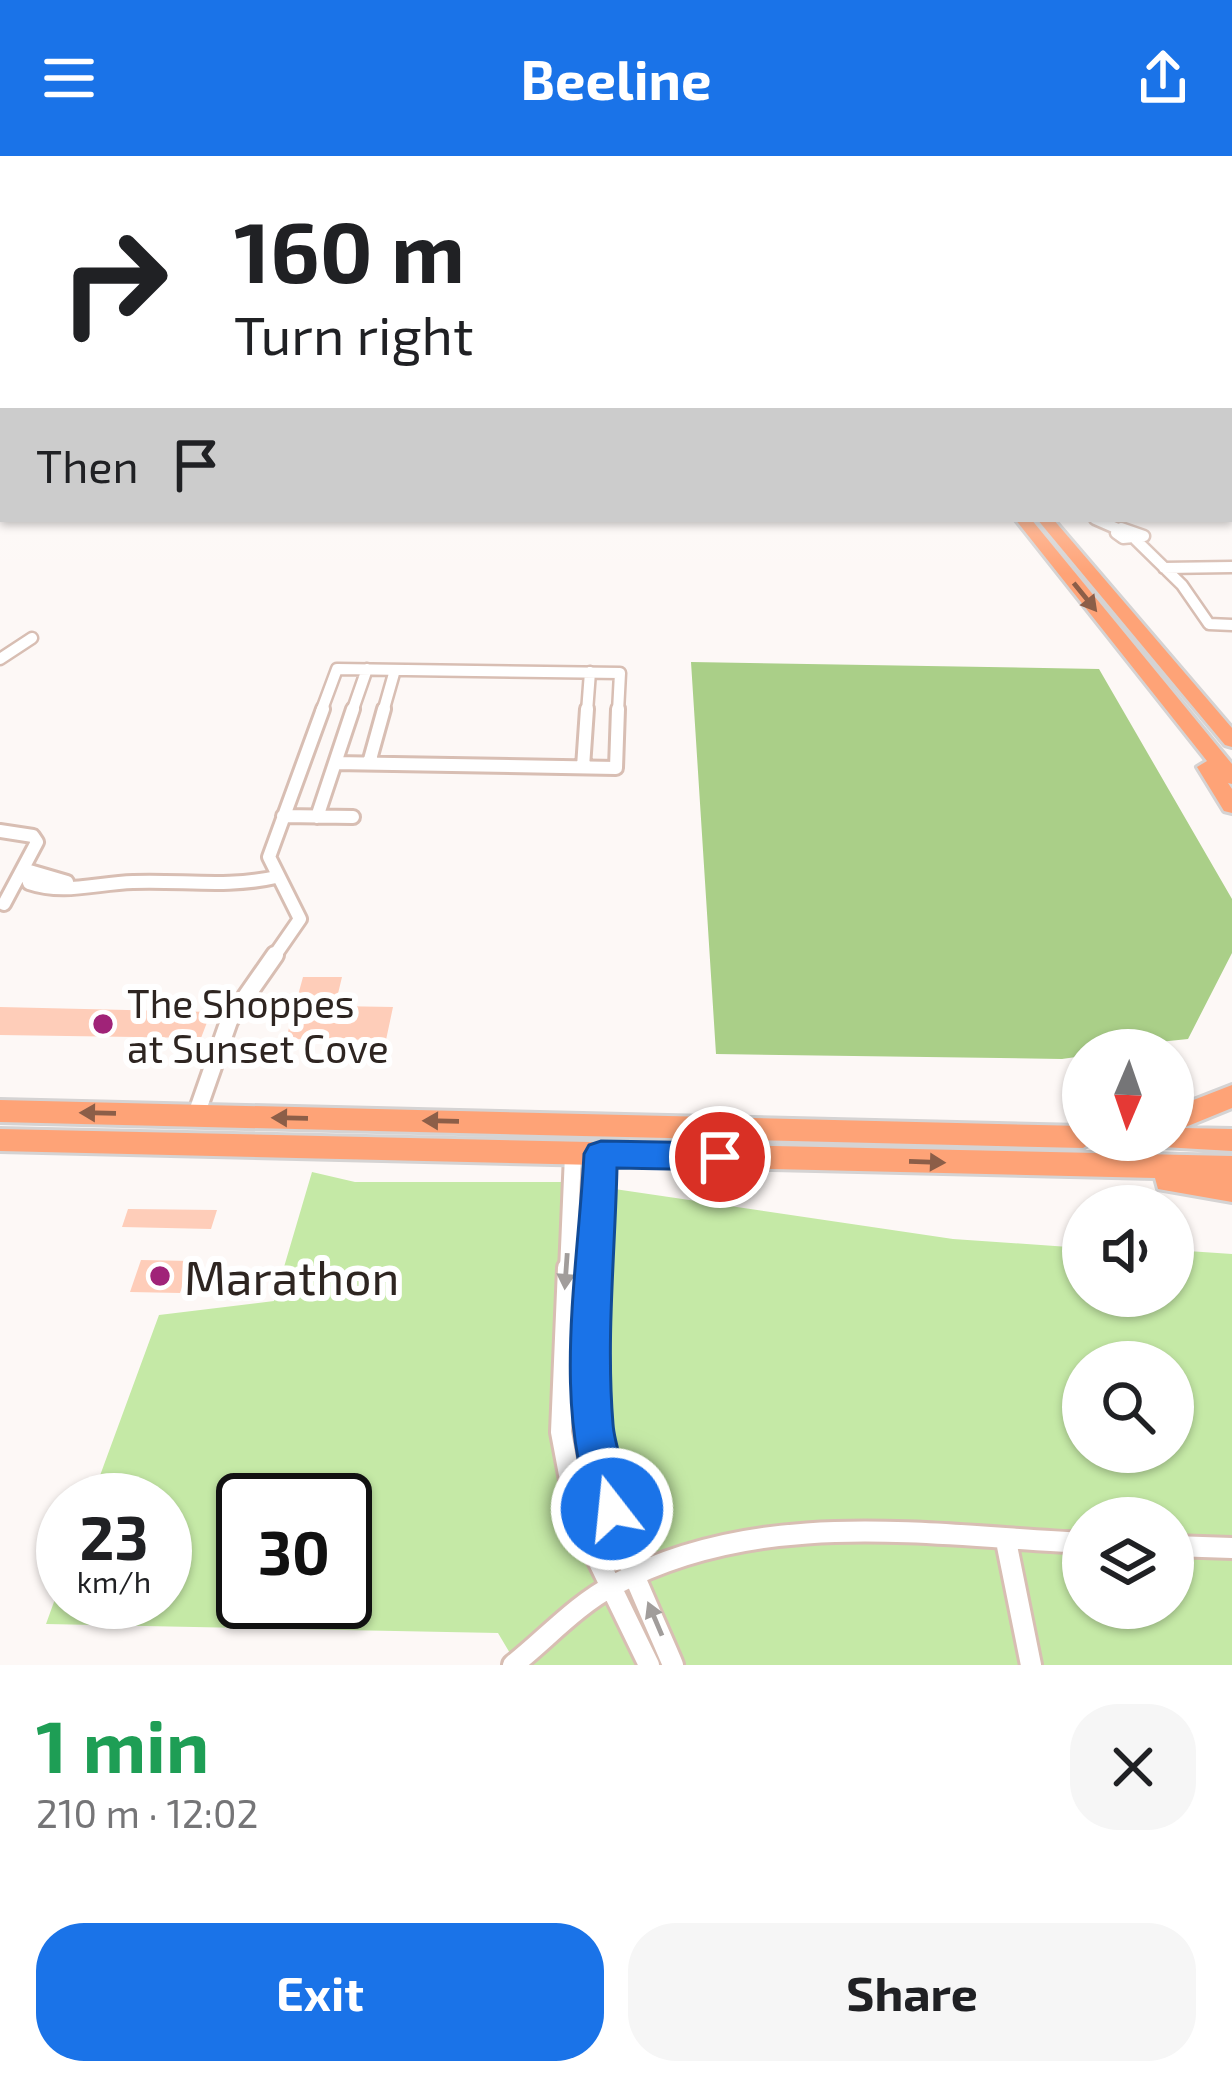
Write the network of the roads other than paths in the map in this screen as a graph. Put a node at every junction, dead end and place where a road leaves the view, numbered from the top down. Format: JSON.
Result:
{"nodes":[{"id":1,"x":1026,"y":522,"type":"edge"},
{"id":2,"x":1047,"y":522,"type":"edge"},
{"id":3,"x":1101,"y":522,"type":"edge"},
{"id":4,"x":1232,"y":567,"type":"edge"},
{"id":5,"x":1164,"y":568,"type":"junction"},
{"id":6,"x":1232,"y":625,"type":"edge"},
{"id":7,"x":0,"y":650,"type":"edge"},
{"id":8,"x":0,"y":659,"type":"edge"},
{"id":9,"x":1155,"y":665,"type":"junction"},
{"id":10,"x":367,"y":670,"type":"junction"},
{"id":11,"x":395,"y":670,"type":"junction"},
{"id":12,"x":590,"y":673,"type":"junction"},
{"id":13,"x":1232,"y":731,"type":"edge"},
{"id":14,"x":1232,"y":741,"type":"edge"},
{"id":15,"x":335,"y":763,"type":"junction"},
{"id":16,"x":369,"y":763,"type":"junction"},
{"id":17,"x":583,"y":767,"type":"junction"},
{"id":18,"x":1232,"y":778,"type":"edge"},
{"id":19,"x":1232,"y":806,"type":"edge"},
{"id":20,"x":283,"y":816,"type":"junction"},
{"id":21,"x":317,"y":817,"type":"junction"},
{"id":22,"x":353,"y":818,"type":"dead end"},
{"id":23,"x":0,"y":831,"type":"edge"},
{"id":24,"x":26,"y":870,"type":"junction"},
{"id":25,"x":276,"y":877,"type":"junction"},
{"id":26,"x":4,"y":904,"type":"dead end"},
{"id":27,"x":1232,"y":1096,"type":"edge"},
{"id":28,"x":0,"y":1111,"type":"edge"},
{"id":29,"x":1194,"y":1111,"type":"edge"},
{"id":30,"x":196,"y":1115,"type":"junction"},
{"id":31,"x":1194,"y":1139,"type":"edge"},
{"id":32,"x":0,"y":1140,"type":"edge"},
{"id":33,"x":1232,"y":1140,"type":"edge"},
{"id":34,"x":117,"y":1142,"type":"junction"},
{"id":35,"x":1062,"y":1143,"type":"edge"},
{"id":36,"x":590,"y":1145,"type":"junction"},
{"id":37,"x":1062,"y":1145,"type":"edge"},
{"id":38,"x":1133,"y":1161,"type":"edge"},
{"id":39,"x":1185,"y":1161,"type":"edge"},
{"id":40,"x":1232,"y":1168,"type":"edge"},
{"id":41,"x":1232,"y":1190,"type":"edge"},
{"id":42,"x":560,"y":1371,"type":"junction"},
{"id":43,"x":591,"y":1372,"type":"junction"},
{"id":44,"x":1006,"y":1540,"type":"junction"},
{"id":45,"x":1062,"y":1542,"type":"edge"},
{"id":46,"x":1194,"y":1547,"type":"edge"},
{"id":47,"x":1232,"y":1548,"type":"edge"},
{"id":48,"x":635,"y":1574,"type":"junction"},
{"id":49,"x":609,"y":1587,"type":"junction"},
{"id":50,"x":513,"y":1665,"type":"edge"},
{"id":51,"x":649,"y":1665,"type":"edge"},
{"id":52,"x":673,"y":1665,"type":"edge"},
{"id":53,"x":1030,"y":1665,"type":"edge"}],
"edges":[{"from":1,"to":9,"type":"highway","one_way":true},
{"from":2,"to":9,"type":"highway"},
{"from":3,"to":5,"type":"street"},
{"from":4,"to":5,"type":"street"},
{"from":5,"to":6,"type":"street"},
{"from":7,"to":8,"type":"street"},
{"from":9,"to":13,"type":"highway"},
{"from":9,"to":14,"type":"highway"},
{"from":9,"to":18,"type":"highway"},
{"from":9,"to":19,"type":"highway"},
{"from":10,"to":11,"type":"street"},
{"from":10,"to":15,"type":"street"},
{"from":10,"to":20,"type":"street"},
{"from":11,"to":12,"type":"street"},
{"from":11,"to":16,"type":"street"},
{"from":12,"to":17,"type":"street"},
{"from":12,"to":17,"type":"street"},
{"from":15,"to":16,"type":"street"},
{"from":15,"to":21,"type":"street"},
{"from":16,"to":17,"type":"street"},
{"from":20,"to":21,"type":"street"},
{"from":20,"to":25,"type":"street"},
{"from":21,"to":22,"type":"street"},
{"from":23,"to":24,"type":"street"},
{"from":24,"to":25,"type":"street"},
{"from":24,"to":26,"type":"street"},
{"from":25,"to":30,"type":"street"},
{"from":27,"to":29,"type":"highway"},
{"from":30,"to":28,"type":"highway","one_way":true},
{"from":30,"to":34,"type":"highway"},
{"from":36,"to":30,"type":"highway","one_way":true},
{"from":31,"to":33,"type":"highway"},
{"from":32,"to":34,"type":"highway"},
{"from":34,"to":36,"type":"highway"},
{"from":35,"to":36,"type":"highway"},
{"from":36,"to":37,"type":"highway","one_way":true},
{"from":36,"to":42,"type":"street","one_way":true},
{"from":36,"to":43,"type":"street"},
{"from":38,"to":41,"type":"highway"},
{"from":39,"to":40,"type":"highway"},
{"from":42,"to":43,"type":"street"},
{"from":42,"to":49,"type":"street"},
{"from":43,"to":48,"type":"street"},
{"from":44,"to":45,"type":"street"},
{"from":44,"to":48,"type":"street"},
{"from":44,"to":53,"type":"street"},
{"from":46,"to":47,"type":"street"},
{"from":48,"to":49,"type":"street"},
{"from":52,"to":48,"type":"street","one_way":true},
{"from":49,"to":50,"type":"street"},
{"from":49,"to":51,"type":"street"}]}
